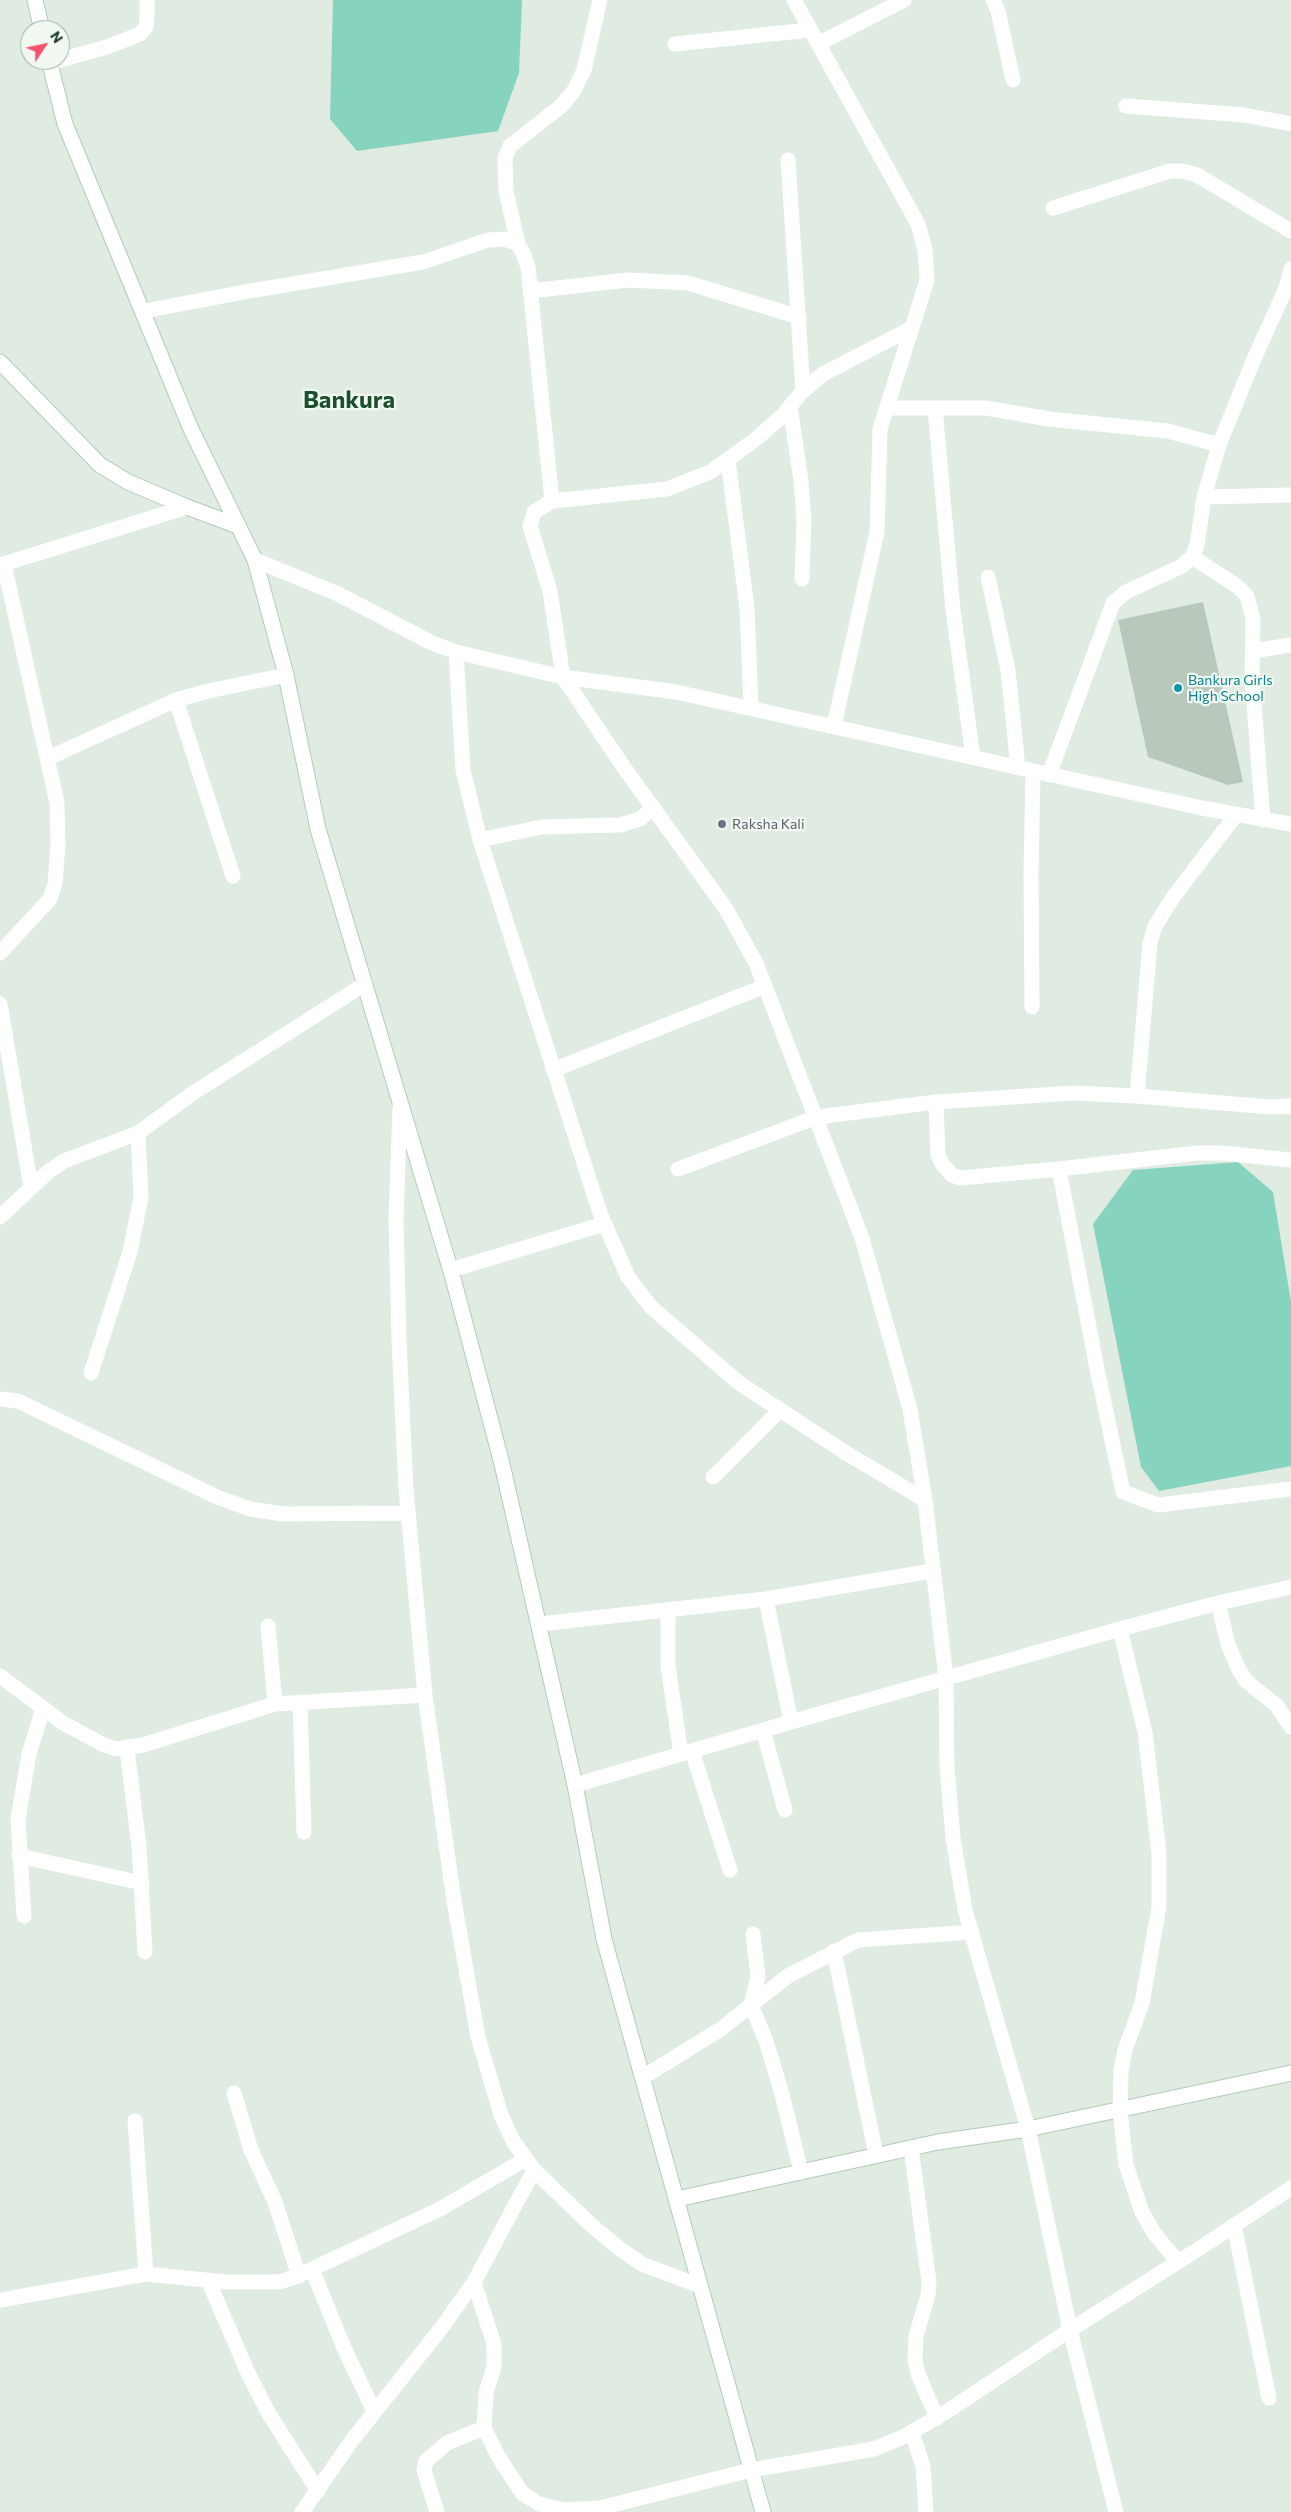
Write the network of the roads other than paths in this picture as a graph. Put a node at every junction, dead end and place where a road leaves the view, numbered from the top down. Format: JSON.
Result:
{"nodes":[{"id":1,"x":35,"y":0,"type":"edge"},
{"id":2,"x":146,"y":0,"type":"edge"},
{"id":3,"x":600,"y":0,"type":"edge"},
{"id":4,"x":794,"y":0,"type":"edge"},
{"id":5,"x":904,"y":0,"type":"edge"},
{"id":6,"x":993,"y":0,"type":"edge"},
{"id":7,"x":40,"y":20,"type":"edge"},
{"id":8,"x":810,"y":30,"type":"junction"},
{"id":9,"x":675,"y":44,"type":"dead end"},
{"id":10,"x":818,"y":44,"type":"junction"},
{"id":11,"x":70,"y":57,"type":"edge"},
{"id":12,"x":56,"y":70,"type":"edge"},
{"id":13,"x":1013,"y":80,"type":"dead end"},
{"id":14,"x":1126,"y":106,"type":"dead end"},
{"id":15,"x":1291,"y":124,"type":"edge"},
{"id":16,"x":788,"y":160,"type":"dead end"},
{"id":17,"x":1053,"y":208,"type":"dead end"},
{"id":18,"x":1291,"y":231,"type":"edge"},
{"id":19,"x":518,"y":244,"type":"junction"},
{"id":20,"x":1291,"y":269,"type":"edge"},
{"id":21,"x":1289,"y":289,"type":"edge"},
{"id":22,"x":530,"y":291,"type":"junction"},
{"id":23,"x":144,"y":311,"type":"junction"},
{"id":24,"x":799,"y":318,"type":"junction"},
{"id":25,"x":912,"y":328,"type":"junction"},
{"id":26,"x":0,"y":362,"type":"edge"},
{"id":27,"x":803,"y":391,"type":"junction"},
{"id":28,"x":790,"y":406,"type":"junction"},
{"id":29,"x":887,"y":408,"type":"junction"},
{"id":30,"x":935,"y":408,"type":"junction"},
{"id":31,"x":1219,"y":445,"type":"junction"},
{"id":32,"x":728,"y":460,"type":"junction"},
{"id":33,"x":1291,"y":495,"type":"edge"},
{"id":34,"x":1204,"y":497,"type":"junction"},
{"id":35,"x":552,"y":501,"type":"junction"},
{"id":36,"x":187,"y":507,"type":"junction"},
{"id":37,"x":238,"y":526,"type":"junction"},
{"id":38,"x":1192,"y":557,"type":"junction"},
{"id":39,"x":256,"y":560,"type":"junction"},
{"id":40,"x":2,"y":565,"type":"edge"},
{"id":41,"x":988,"y":577,"type":"dead end"},
{"id":42,"x":802,"y":579,"type":"dead end"},
{"id":43,"x":1291,"y":645,"type":"edge"},
{"id":44,"x":1253,"y":651,"type":"junction"},
{"id":45,"x":456,"y":652,"type":"junction"},
{"id":46,"x":286,"y":675,"type":"junction"},
{"id":47,"x":562,"y":677,"type":"junction"},
{"id":48,"x":176,"y":700,"type":"junction"},
{"id":49,"x":751,"y":708,"type":"junction"},
{"id":50,"x":834,"y":726,"type":"junction"},
{"id":51,"x":973,"y":757,"type":"junction"},
{"id":52,"x":48,"y":758,"type":"junction"},
{"id":53,"x":1018,"y":768,"type":"junction"},
{"id":54,"x":1033,"y":772,"type":"junction"},
{"id":55,"x":1049,"y":775,"type":"junction"},
{"id":56,"x":653,"y":808,"type":"junction"},
{"id":57,"x":1236,"y":815,"type":"junction"},
{"id":58,"x":1263,"y":820,"type":"junction"},
{"id":59,"x":1291,"y":824,"type":"edge"},
{"id":60,"x":480,"y":840,"type":"junction"},
{"id":61,"x":233,"y":876,"type":"dead end"},
{"id":62,"x":0,"y":953,"type":"edge"},
{"id":63,"x":364,"y":984,"type":"junction"},
{"id":64,"x":765,"y":986,"type":"junction"},
{"id":65,"x":0,"y":1004,"type":"edge"},
{"id":66,"x":1032,"y":1007,"type":"dead end"},
{"id":67,"x":553,"y":1070,"type":"junction"},
{"id":68,"x":1137,"y":1096,"type":"junction"},
{"id":69,"x":400,"y":1098,"type":"junction"},
{"id":70,"x":936,"y":1102,"type":"junction"},
{"id":71,"x":1291,"y":1106,"type":"edge"},
{"id":72,"x":817,"y":1117,"type":"junction"},
{"id":73,"x":138,"y":1133,"type":"junction"},
{"id":74,"x":1291,"y":1160,"type":"edge"},
{"id":75,"x":678,"y":1168,"type":"dead end"},
{"id":76,"x":1059,"y":1169,"type":"junction"},
{"id":77,"x":31,"y":1187,"type":"junction"},
{"id":78,"x":0,"y":1217,"type":"edge"},
{"id":79,"x":604,"y":1224,"type":"junction"},
{"id":80,"x":451,"y":1270,"type":"junction"},
{"id":81,"x":91,"y":1373,"type":"dead end"},
{"id":82,"x":0,"y":1399,"type":"edge"},
{"id":83,"x":779,"y":1410,"type":"junction"},
{"id":84,"x":713,"y":1476,"type":"dead end"},
{"id":85,"x":1291,"y":1489,"type":"edge"},
{"id":86,"x":925,"y":1500,"type":"junction"},
{"id":87,"x":408,"y":1513,"type":"junction"},
{"id":88,"x":932,"y":1571,"type":"junction"},
{"id":89,"x":1291,"y":1587,"type":"edge"},
{"id":90,"x":766,"y":1599,"type":"junction"},
{"id":91,"x":1218,"y":1603,"type":"junction"},
{"id":92,"x":668,"y":1610,"type":"junction"},
{"id":93,"x":539,"y":1624,"type":"junction"},
{"id":94,"x":268,"y":1626,"type":"dead end"},
{"id":95,"x":1120,"y":1629,"type":"junction"},
{"id":96,"x":0,"y":1676,"type":"edge"},
{"id":97,"x":946,"y":1678,"type":"junction"},
{"id":98,"x":425,"y":1695,"type":"junction"},
{"id":99,"x":300,"y":1702,"type":"junction"},
{"id":100,"x":274,"y":1704,"type":"junction"},
{"id":101,"x":43,"y":1708,"type":"junction"},
{"id":102,"x":1289,"y":1718,"type":"edge"},
{"id":103,"x":791,"y":1722,"type":"junction"},
{"id":104,"x":763,"y":1730,"type":"junction"},
{"id":105,"x":126,"y":1749,"type":"junction"},
{"id":106,"x":687,"y":1753,"type":"junction"},
{"id":107,"x":575,"y":1786,"type":"junction"},
{"id":108,"x":785,"y":1810,"type":"dead end"},
{"id":109,"x":304,"y":1832,"type":"dead end"},
{"id":110,"x":19,"y":1856,"type":"junction"},
{"id":111,"x":730,"y":1870,"type":"dead end"},
{"id":112,"x":142,"y":1883,"type":"junction"},
{"id":113,"x":24,"y":1916,"type":"dead end"},
{"id":114,"x":972,"y":1932,"type":"junction"},
{"id":115,"x":753,"y":1934,"type":"dead end"},
{"id":116,"x":834,"y":1951,"type":"junction"},
{"id":117,"x":145,"y":1952,"type":"dead end"},
{"id":118,"x":751,"y":2005,"type":"junction"},
{"id":119,"x":1291,"y":2073,"type":"edge"},
{"id":120,"x":643,"y":2077,"type":"junction"},
{"id":121,"x":234,"y":2093,"type":"dead end"},
{"id":122,"x":1120,"y":2109,"type":"junction"},
{"id":123,"x":135,"y":2121,"type":"dead end"},
{"id":124,"x":1028,"y":2129,"type":"junction"},
{"id":125,"x":911,"y":2148,"type":"junction"},
{"id":126,"x":876,"y":2155,"type":"junction"},
{"id":127,"x":530,"y":2165,"type":"junction"},
{"id":128,"x":801,"y":2172,"type":"junction"},
{"id":129,"x":1291,"y":2188,"type":"edge"},
{"id":130,"x":677,"y":2199,"type":"junction"},
{"id":131,"x":1234,"y":2225,"type":"junction"},
{"id":132,"x":1178,"y":2262,"type":"junction"},
{"id":133,"x":305,"y":2272,"type":"junction"},
{"id":134,"x":146,"y":2274,"type":"junction"},
{"id":135,"x":208,"y":2280,"type":"junction"},
{"id":136,"x":474,"y":2282,"type":"junction"},
{"id":137,"x":700,"y":2286,"type":"junction"},
{"id":138,"x":0,"y":2300,"type":"edge"},
{"id":139,"x":1070,"y":2330,"type":"junction"},
{"id":140,"x":1269,"y":2398,"type":"dead end"},
{"id":141,"x":374,"y":2411,"type":"junction"},
{"id":142,"x":937,"y":2418,"type":"junction"},
{"id":143,"x":484,"y":2428,"type":"junction"},
{"id":144,"x":912,"y":2433,"type":"junction"},
{"id":145,"x":751,"y":2470,"type":"junction"},
{"id":146,"x":318,"y":2491,"type":"junction"},
{"id":147,"x":564,"y":2511,"type":"edge"},
{"id":148,"x":302,"y":2512,"type":"edge"},
{"id":149,"x":437,"y":2512,"type":"edge"},
{"id":150,"x":763,"y":2512,"type":"edge"},
{"id":151,"x":926,"y":2512,"type":"edge"},
{"id":152,"x":1116,"y":2512,"type":"edge"}],
"edges":[{"from":1,"to":7,"type":"street"},
{"from":2,"to":11,"type":"street"},
{"from":3,"to":19,"type":"street"},
{"from":4,"to":8,"type":"street"},
{"from":5,"to":10,"type":"street"},
{"from":6,"to":13,"type":"street"},
{"from":8,"to":9,"type":"street"},
{"from":8,"to":10,"type":"street"},
{"from":10,"to":25,"type":"street"},
{"from":12,"to":23,"type":"street"},
{"from":14,"to":15,"type":"street"},
{"from":16,"to":24,"type":"street"},
{"from":17,"to":18,"type":"street"},
{"from":19,"to":22,"type":"street"},
{"from":19,"to":23,"type":"street"},
{"from":20,"to":21,"type":"street"},
{"from":21,"to":31,"type":"street"},
{"from":22,"to":24,"type":"street"},
{"from":22,"to":35,"type":"street"},
{"from":23,"to":37,"type":"street"},
{"from":24,"to":27,"type":"street"},
{"from":25,"to":27,"type":"street"},
{"from":25,"to":29,"type":"street"},
{"from":26,"to":36,"type":"street"},
{"from":27,"to":28,"type":"street"},
{"from":28,"to":32,"type":"street"},
{"from":28,"to":42,"type":"street"},
{"from":29,"to":30,"type":"street"},
{"from":29,"to":50,"type":"street"},
{"from":30,"to":31,"type":"street"},
{"from":30,"to":51,"type":"street"},
{"from":31,"to":34,"type":"street"},
{"from":32,"to":35,"type":"street"},
{"from":32,"to":49,"type":"street"},
{"from":33,"to":34,"type":"street"},
{"from":34,"to":38,"type":"street"},
{"from":35,"to":47,"type":"street"},
{"from":36,"to":37,"type":"street"},
{"from":36,"to":40,"type":"street"},
{"from":37,"to":39,"type":"street"},
{"from":38,"to":44,"type":"street"},
{"from":38,"to":55,"type":"street"},
{"from":39,"to":45,"type":"street"},
{"from":39,"to":46,"type":"street"},
{"from":40,"to":52,"type":"street"},
{"from":41,"to":53,"type":"street"},
{"from":43,"to":44,"type":"street"},
{"from":44,"to":58,"type":"street"},
{"from":45,"to":47,"type":"street"},
{"from":45,"to":60,"type":"street"},
{"from":46,"to":48,"type":"street"},
{"from":46,"to":63,"type":"street"},
{"from":47,"to":49,"type":"street"},
{"from":47,"to":56,"type":"street"},
{"from":48,"to":52,"type":"street"},
{"from":48,"to":61,"type":"street"},
{"from":49,"to":50,"type":"street"},
{"from":50,"to":51,"type":"street"},
{"from":51,"to":53,"type":"street"},
{"from":52,"to":62,"type":"street"},
{"from":53,"to":54,"type":"street"},
{"from":54,"to":55,"type":"street"},
{"from":54,"to":66,"type":"street"},
{"from":55,"to":57,"type":"street"},
{"from":56,"to":60,"type":"street"},
{"from":56,"to":64,"type":"street"},
{"from":57,"to":58,"type":"street"},
{"from":57,"to":68,"type":"street"},
{"from":58,"to":59,"type":"street"},
{"from":60,"to":67,"type":"street"},
{"from":63,"to":69,"type":"street"},
{"from":63,"to":73,"type":"street"},
{"from":64,"to":67,"type":"street"},
{"from":64,"to":72,"type":"street"},
{"from":65,"to":77,"type":"street"},
{"from":67,"to":79,"type":"street"},
{"from":68,"to":70,"type":"street"},
{"from":68,"to":71,"type":"street"},
{"from":69,"to":80,"type":"street"},
{"from":69,"to":87,"type":"street"},
{"from":70,"to":72,"type":"street"},
{"from":70,"to":76,"type":"street"},
{"from":72,"to":75,"type":"street"},
{"from":72,"to":86,"type":"street"},
{"from":73,"to":77,"type":"street"},
{"from":73,"to":81,"type":"street"},
{"from":74,"to":76,"type":"street"},
{"from":76,"to":85,"type":"street"},
{"from":77,"to":78,"type":"street"},
{"from":79,"to":80,"type":"street"},
{"from":79,"to":83,"type":"street"},
{"from":80,"to":93,"type":"street"},
{"from":82,"to":87,"type":"street"},
{"from":83,"to":84,"type":"street"},
{"from":83,"to":86,"type":"street"},
{"from":86,"to":88,"type":"street"},
{"from":87,"to":98,"type":"street"},
{"from":88,"to":90,"type":"street"},
{"from":88,"to":97,"type":"street"},
{"from":89,"to":91,"type":"street"},
{"from":90,"to":92,"type":"street"},
{"from":90,"to":103,"type":"street"},
{"from":91,"to":95,"type":"street"},
{"from":91,"to":102,"type":"street"},
{"from":92,"to":93,"type":"street"},
{"from":92,"to":106,"type":"street"},
{"from":93,"to":107,"type":"street"},
{"from":94,"to":100,"type":"street"},
{"from":95,"to":97,"type":"street"},
{"from":95,"to":122,"type":"street"},
{"from":96,"to":101,"type":"street"},
{"from":97,"to":103,"type":"street"},
{"from":97,"to":114,"type":"street"},
{"from":98,"to":99,"type":"street"},
{"from":98,"to":127,"type":"street"},
{"from":99,"to":100,"type":"street"},
{"from":99,"to":109,"type":"street"},
{"from":100,"to":105,"type":"street"},
{"from":101,"to":105,"type":"street"},
{"from":101,"to":110,"type":"street"},
{"from":103,"to":104,"type":"street"},
{"from":104,"to":106,"type":"street"},
{"from":104,"to":108,"type":"street"},
{"from":105,"to":112,"type":"street"},
{"from":106,"to":107,"type":"street"},
{"from":106,"to":111,"type":"street"},
{"from":107,"to":120,"type":"street"},
{"from":110,"to":112,"type":"street"},
{"from":110,"to":113,"type":"street"},
{"from":112,"to":117,"type":"street"},
{"from":114,"to":116,"type":"street"},
{"from":114,"to":124,"type":"street"},
{"from":115,"to":118,"type":"street"},
{"from":116,"to":118,"type":"street"},
{"from":116,"to":126,"type":"street"},
{"from":118,"to":120,"type":"street"},
{"from":118,"to":128,"type":"street"},
{"from":119,"to":122,"type":"street"},
{"from":120,"to":130,"type":"street"},
{"from":121,"to":133,"type":"street"},
{"from":122,"to":124,"type":"street"},
{"from":122,"to":132,"type":"street"},
{"from":123,"to":134,"type":"street"},
{"from":124,"to":125,"type":"street"},
{"from":124,"to":139,"type":"street"},
{"from":125,"to":126,"type":"street"},
{"from":125,"to":142,"type":"street"},
{"from":126,"to":128,"type":"street"},
{"from":127,"to":133,"type":"street"},
{"from":127,"to":136,"type":"street"},
{"from":127,"to":137,"type":"street"},
{"from":128,"to":130,"type":"street"},
{"from":129,"to":131,"type":"street"},
{"from":130,"to":137,"type":"street"},
{"from":131,"to":132,"type":"street"},
{"from":131,"to":140,"type":"street"},
{"from":132,"to":139,"type":"street"},
{"from":133,"to":135,"type":"street"},
{"from":133,"to":141,"type":"street"},
{"from":134,"to":135,"type":"street"},
{"from":134,"to":138,"type":"street"},
{"from":135,"to":146,"type":"street"},
{"from":136,"to":141,"type":"street"},
{"from":136,"to":143,"type":"street"},
{"from":137,"to":145,"type":"street"},
{"from":139,"to":142,"type":"street"},
{"from":139,"to":152,"type":"street"},
{"from":141,"to":146,"type":"street"},
{"from":142,"to":144,"type":"street"},
{"from":143,"to":147,"type":"street"},
{"from":143,"to":149,"type":"street"},
{"from":144,"to":145,"type":"street"},
{"from":144,"to":151,"type":"street"},
{"from":145,"to":147,"type":"street"},
{"from":145,"to":150,"type":"street"},
{"from":146,"to":148,"type":"street"}]}
